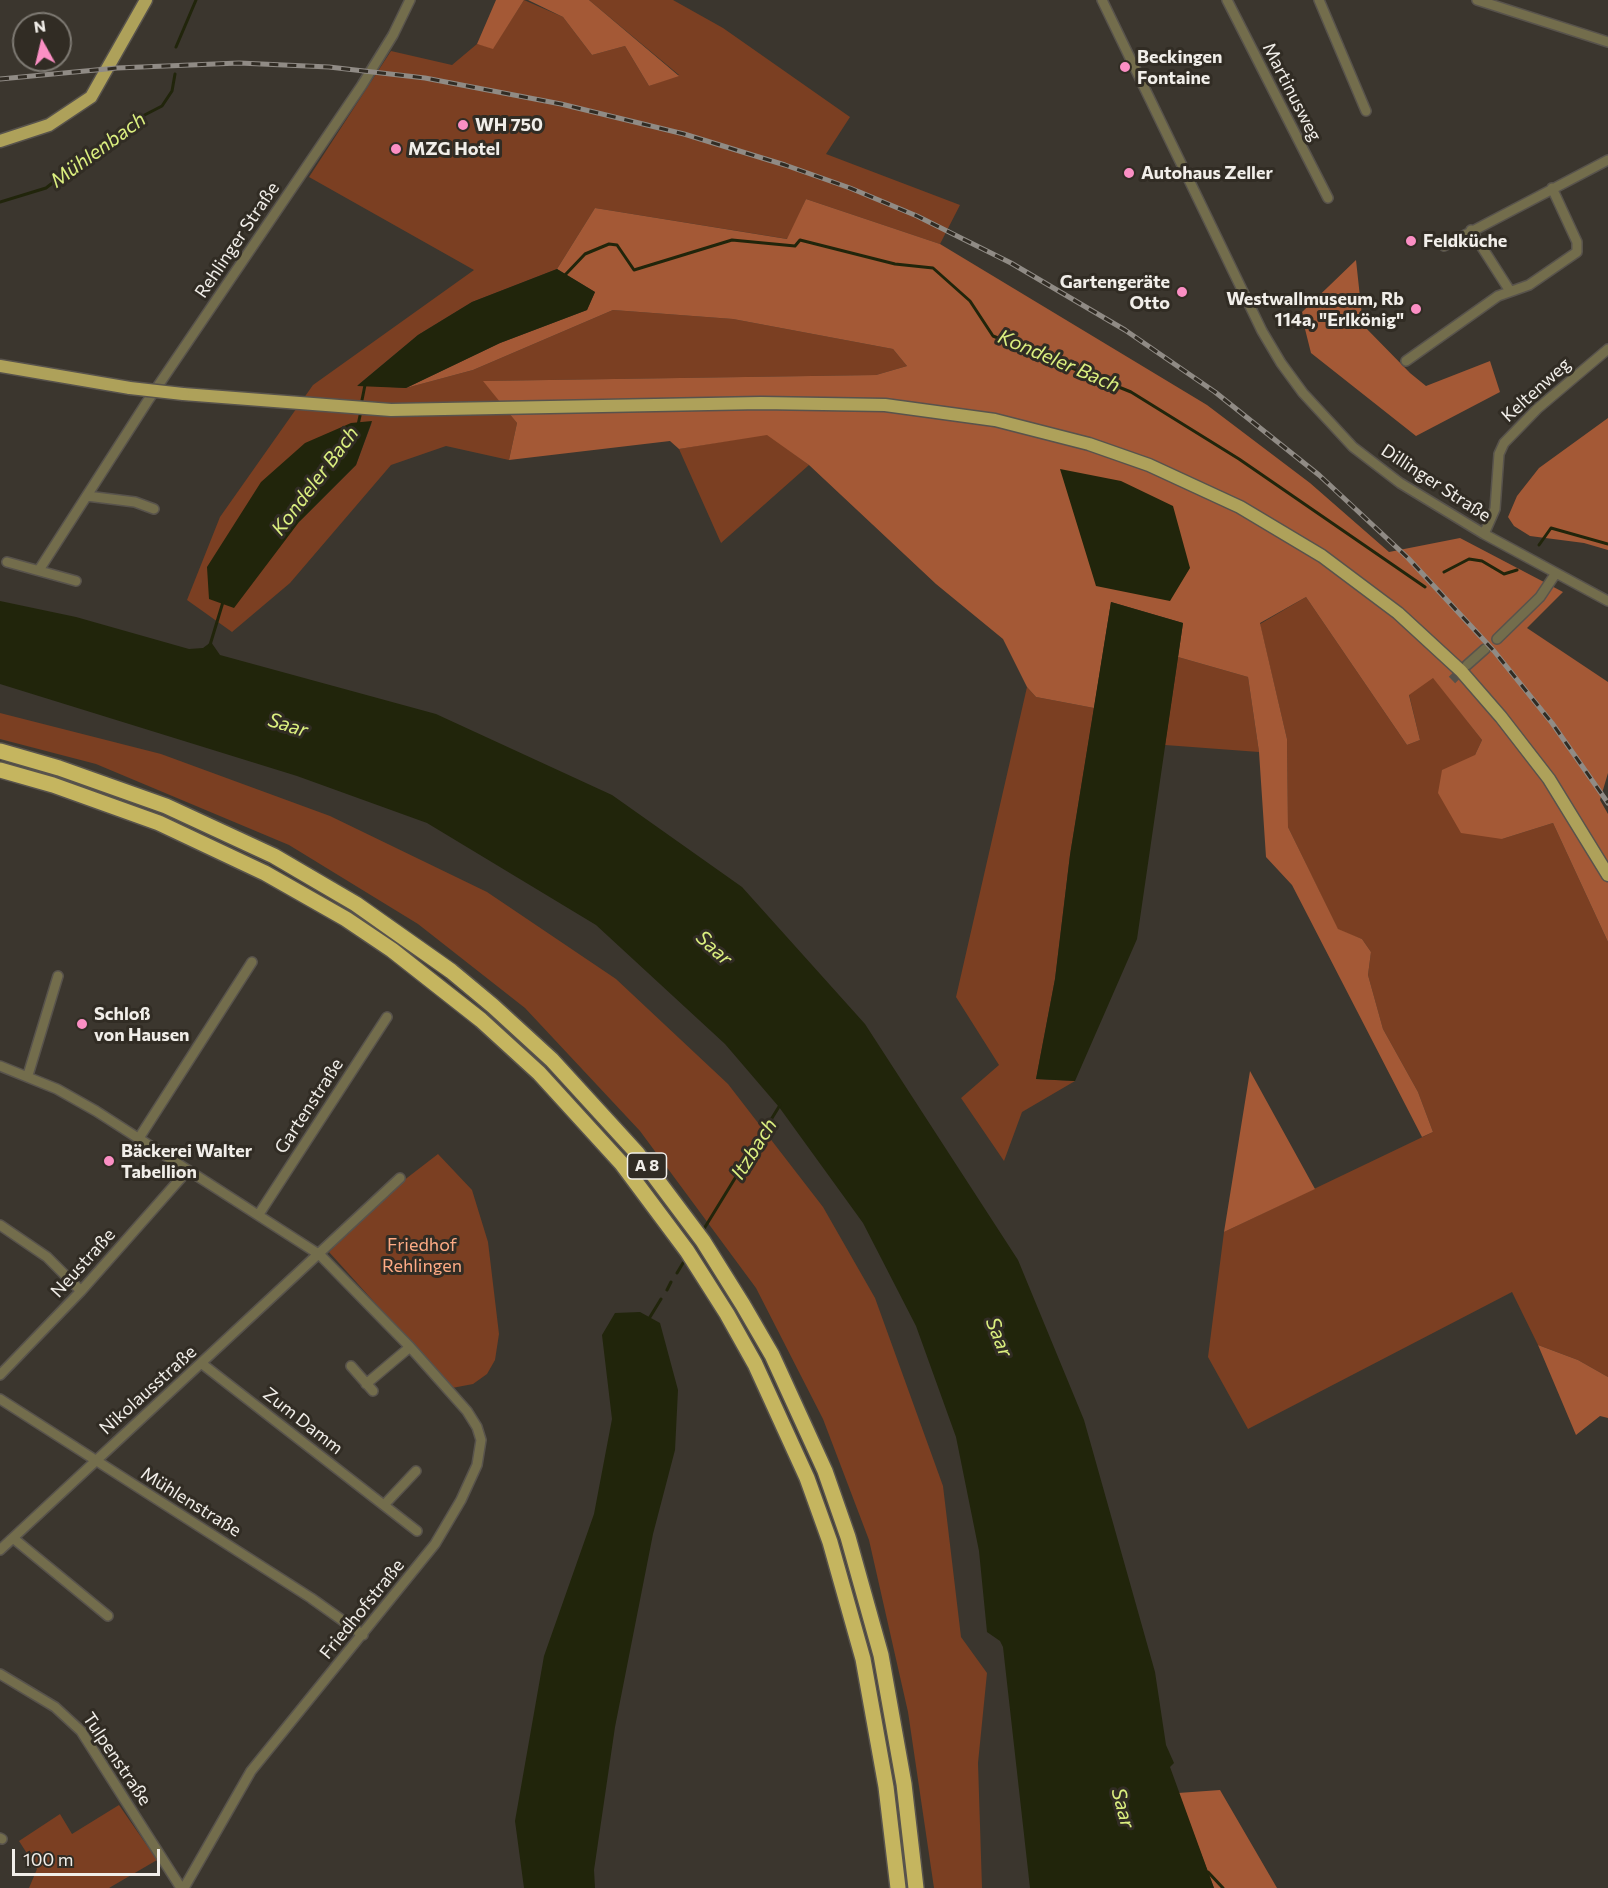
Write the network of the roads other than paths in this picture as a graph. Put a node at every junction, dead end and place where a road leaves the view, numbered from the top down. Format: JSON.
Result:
{"nodes":[{"id":1,"x":146,"y":0,"type":"edge"},
{"id":2,"x":410,"y":0,"type":"edge"},
{"id":3,"x":1102,"y":0,"type":"edge"},
{"id":4,"x":1227,"y":0,"type":"edge"},
{"id":5,"x":1319,"y":0,"type":"edge"},
{"id":6,"x":1478,"y":0,"type":"edge"},
{"id":7,"x":1608,"y":42,"type":"edge"},
{"id":8,"x":1366,"y":111,"type":"dead end"},
{"id":9,"x":0,"y":141,"type":"edge"},
{"id":10,"x":1608,"y":160,"type":"edge"},
{"id":11,"x":1552,"y":188,"type":"junction"},
{"id":12,"x":1328,"y":198,"type":"dead end"},
{"id":13,"x":1471,"y":230,"type":"junction"},
{"id":14,"x":1444,"y":246,"type":"dead end"},
{"id":15,"x":1510,"y":291,"type":"junction"},
{"id":16,"x":1608,"y":349,"type":"edge"},
{"id":17,"x":1406,"y":361,"type":"dead end"},
{"id":18,"x":0,"y":366,"type":"edge"},
{"id":19,"x":87,"y":496,"type":"junction"},
{"id":20,"x":154,"y":509,"type":"dead end"},
{"id":21,"x":1484,"y":534,"type":"junction"},
{"id":22,"x":7,"y":562,"type":"dead end"},
{"id":23,"x":39,"y":570,"type":"junction"},
{"id":24,"x":1556,"y":573,"type":"junction"},
{"id":25,"x":76,"y":581,"type":"dead end"},
{"id":26,"x":1608,"y":601,"type":"edge"},
{"id":27,"x":1497,"y":639,"type":"dead end"},
{"id":28,"x":1485,"y":649,"type":"dead end"},
{"id":29,"x":1467,"y":665,"type":"tunnel mouth"},
{"id":30,"x":0,"y":751,"type":"edge"},
{"id":31,"x":0,"y":770,"type":"edge"},
{"id":32,"x":1608,"y":875,"type":"edge"},
{"id":33,"x":252,"y":962,"type":"dead end"},
{"id":34,"x":58,"y":976,"type":"dead end"},
{"id":35,"x":387,"y":1017,"type":"dead end"},
{"id":36,"x":0,"y":1066,"type":"edge"},
{"id":37,"x":28,"y":1075,"type":"junction"},
{"id":38,"x":140,"y":1138,"type":"junction"},
{"id":39,"x":188,"y":1170,"type":"junction"},
{"id":40,"x":400,"y":1178,"type":"dead end"},
{"id":41,"x":259,"y":1214,"type":"junction"},
{"id":42,"x":0,"y":1225,"type":"edge"},
{"id":43,"x":320,"y":1255,"type":"junction"},
{"id":44,"x":81,"y":1291,"type":"junction"},
{"id":45,"x":410,"y":1347,"type":"junction"},
{"id":46,"x":201,"y":1363,"type":"junction"},
{"id":47,"x":351,"y":1366,"type":"dead end"},
{"id":48,"x":0,"y":1375,"type":"edge"},
{"id":49,"x":0,"y":1399,"type":"edge"},
{"id":50,"x":94,"y":1461,"type":"junction"},
{"id":51,"x":416,"y":1471,"type":"dead end"},
{"id":52,"x":384,"y":1505,"type":"junction"},
{"id":53,"x":417,"y":1531,"type":"dead end"},
{"id":54,"x":13,"y":1538,"type":"junction"},
{"id":55,"x":0,"y":1550,"type":"edge"},
{"id":56,"x":108,"y":1616,"type":"dead end"},
{"id":57,"x":363,"y":1635,"type":"junction"},
{"id":58,"x":0,"y":1674,"type":"edge"},
{"id":59,"x":183,"y":1888,"type":"edge"},
{"id":60,"x":898,"y":1888,"type":"edge"},
{"id":61,"x":916,"y":1888,"type":"edge"}],
"edges":[{"from":1,"to":9,"type":"main road"},
{"from":2,"to":19,"type":"street","name":"Rehlinger Straße"},
{"from":3,"to":21,"type":"street","name":"Dillinger Straße"},
{"from":4,"to":12,"type":"street","name":"Martinusweg"},
{"from":5,"to":8,"type":"street"},
{"from":6,"to":7,"type":"street"},
{"from":10,"to":11,"type":"street"},
{"from":11,"to":13,"type":"street"},
{"from":11,"to":15,"type":"street"},
{"from":13,"to":14,"type":"street"},
{"from":13,"to":15,"type":"street"},
{"from":15,"to":17,"type":"street"},
{"from":16,"to":21,"type":"street","name":"Keltenweg"},
{"from":18,"to":32,"type":"main road","bridge":true},
{"from":19,"to":20,"type":"street"},
{"from":19,"to":23,"type":"street","name":"Rehlinger Straße"},
{"from":21,"to":24,"type":"street","name":"Dillinger Straße"},
{"from":22,"to":23,"type":"street"},
{"from":23,"to":25,"type":"street"},
{"from":24,"to":26,"type":"street","name":"Dillinger Straße"},
{"from":24,"to":27,"type":"street"},
{"from":28,"to":29,"type":"street"},
{"from":30,"to":61,"type":"highway","number":"A 8"},
{"from":31,"to":60,"type":"highway","number":"A 8"},
{"from":33,"to":38,"type":"street"},
{"from":34,"to":37,"type":"street"},
{"from":35,"to":41,"type":"street","name":"Gartenstraße"},
{"from":36,"to":37,"type":"street","name":"Friedhofstraße"},
{"from":37,"to":38,"type":"street","name":"Friedhofstraße"},
{"from":38,"to":39,"type":"street","name":"Friedhofstraße"},
{"from":39,"to":41,"type":"street","name":"Friedhofstraße"},
{"from":39,"to":44,"type":"street","name":"Neustraße"},
{"from":40,"to":43,"type":"street","name":"Nikolausstraße"},
{"from":41,"to":43,"type":"street","name":"Friedhofstraße"},
{"from":42,"to":44,"type":"street"},
{"from":43,"to":45,"type":"street","name":"Friedhofstraße"},
{"from":43,"to":46,"type":"street","name":"Nikolausstraße"},
{"from":44,"to":48,"type":"street","name":"Neustraße"},
{"from":45,"to":47,"type":"street"},
{"from":45,"to":57,"type":"street","name":"Friedhofstraße"},
{"from":46,"to":50,"type":"street","name":"Nikolausstraße"},
{"from":46,"to":52,"type":"street","name":"Zum Damm"},
{"from":49,"to":50,"type":"street","name":"Mühlenstraße"},
{"from":50,"to":54,"type":"street","name":"Nikolausstraße"},
{"from":50,"to":57,"type":"street","name":"Mühlenstraße"},
{"from":51,"to":52,"type":"street"},
{"from":52,"to":53,"type":"street","name":"Zum Damm"},
{"from":54,"to":55,"type":"street","name":"Nikolausstraße"},
{"from":54,"to":56,"type":"street"},
{"from":57,"to":59,"type":"street","name":"Friedhofstraße"},
{"from":58,"to":59,"type":"street","name":"Tulpenstraße"}]}
